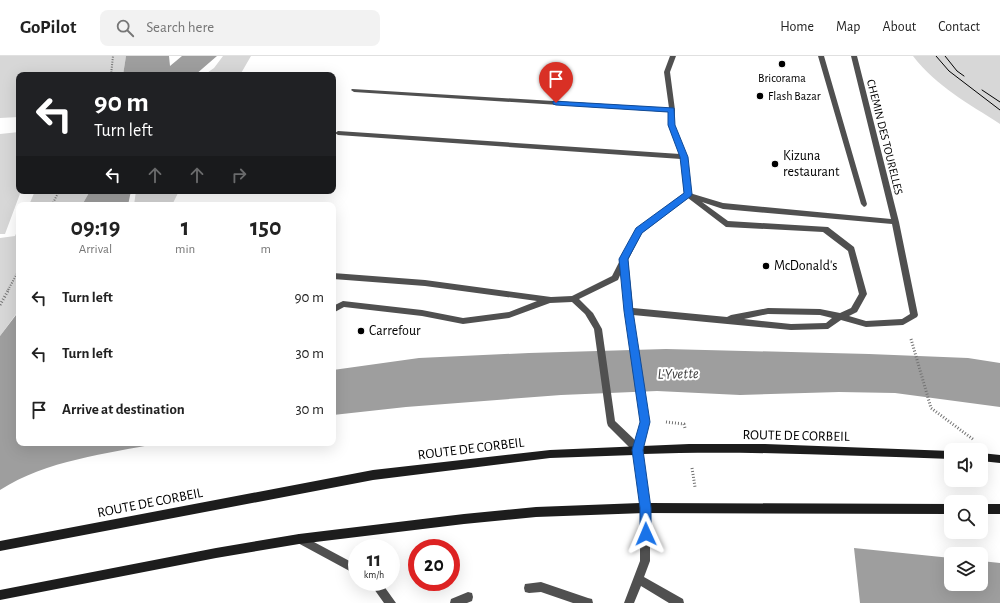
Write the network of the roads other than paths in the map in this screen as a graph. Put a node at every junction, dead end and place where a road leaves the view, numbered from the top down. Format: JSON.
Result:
{"nodes":[{"id":1,"x":673,"y":56,"type":"edge"},
{"id":2,"x":821,"y":56,"type":"edge"},
{"id":3,"x":854,"y":56,"type":"edge"},
{"id":4,"x":354,"y":90,"type":"dead end"},
{"id":5,"x":672,"y":110,"type":"junction"},
{"id":6,"x":338,"y":133,"type":"dead end"},
{"id":7,"x":684,"y":157,"type":"junction"},
{"id":8,"x":688,"y":194,"type":"junction"},
{"id":9,"x":864,"y":204,"type":"dead end"},
{"id":10,"x":895,"y":222,"type":"junction"},
{"id":11,"x":624,"y":259,"type":"junction"},
{"id":12,"x":336,"y":276,"type":"edge"},
{"id":13,"x":573,"y":299,"type":"junction"},
{"id":14,"x":551,"y":300,"type":"junction"},
{"id":15,"x":336,"y":308,"type":"edge"},
{"id":16,"x":629,"y":311,"type":"junction"},
{"id":17,"x":840,"y":316,"type":"junction"},
{"id":18,"x":723,"y":319,"type":"junction"},
{"id":19,"x":638,"y":450,"type":"junction"},
{"id":20,"x":944,"y":455,"type":"edge"},
{"id":21,"x":988,"y":458,"type":"edge"},
{"id":22,"x":999,"y":459,"type":"edge"},
{"id":23,"x":645,"y":508,"type":"junction"},
{"id":24,"x":944,"y":509,"type":"edge"},
{"id":25,"x":988,"y":509,"type":"edge"},
{"id":26,"x":1000,"y":509,"type":"edge"},
{"id":27,"x":299,"y":539,"type":"junction"},
{"id":28,"x":0,"y":546,"type":"edge"},
{"id":29,"x":348,"y":565,"type":"edge"},
{"id":30,"x":638,"y":579,"type":"junction"},
{"id":31,"x":529,"y":588,"type":"dead end"},
{"id":32,"x":381,"y":591,"type":"edge"},
{"id":33,"x":0,"y":595,"type":"edge"},
{"id":34,"x":468,"y":597,"type":"dead end"},
{"id":35,"x":391,"y":603,"type":"edge"},
{"id":36,"x":455,"y":603,"type":"edge"},
{"id":37,"x":588,"y":603,"type":"edge"},
{"id":38,"x":628,"y":603,"type":"edge"},
{"id":39,"x":680,"y":603,"type":"edge"}],
"edges":[{"from":1,"to":5,"type":"lane"},
{"from":2,"to":9,"type":"lane"},
{"from":3,"to":10,"type":"lane","name":"CHEMIN DES TOURELLES"},
{"from":4,"to":5,"type":"lane"},
{"from":5,"to":7,"type":"lane"},
{"from":6,"to":7,"type":"lane"},
{"from":7,"to":8,"type":"lane"},
{"from":8,"to":10,"type":"lane"},
{"from":8,"to":11,"type":"lane"},
{"from":8,"to":17,"type":"lane"},
{"from":10,"to":17,"type":"lane","name":"CHEMIN DES TOURELLES"},
{"from":11,"to":13,"type":"lane"},
{"from":11,"to":16,"type":"lane"},
{"from":12,"to":14,"type":"lane"},
{"from":13,"to":14,"type":"lane"},
{"from":13,"to":19,"type":"lane"},
{"from":14,"to":15,"type":"lane"},
{"from":16,"to":18,"type":"lane"},
{"from":16,"to":19,"type":"lane"},
{"from":17,"to":18,"type":"lane"},
{"from":17,"to":18,"type":"lane"},
{"from":19,"to":20,"type":"main road","name":"ROUTE DE CORBEIL"},
{"from":19,"to":23,"type":"main road"},
{"from":19,"to":28,"type":"main road","name":"ROUTE DE CORBEIL"},
{"from":21,"to":22,"type":"main road"},
{"from":23,"to":24,"type":"main road"},
{"from":23,"to":27,"type":"main road"},
{"from":23,"to":30,"type":"lane"},
{"from":25,"to":26,"type":"main road"},
{"from":27,"to":29,"type":"lane"},
{"from":27,"to":33,"type":"main road"},
{"from":30,"to":38,"type":"lane"},
{"from":30,"to":39,"type":"lane"},
{"from":31,"to":37,"type":"lane"},
{"from":32,"to":35,"type":"lane"},
{"from":34,"to":36,"type":"lane"}]}
